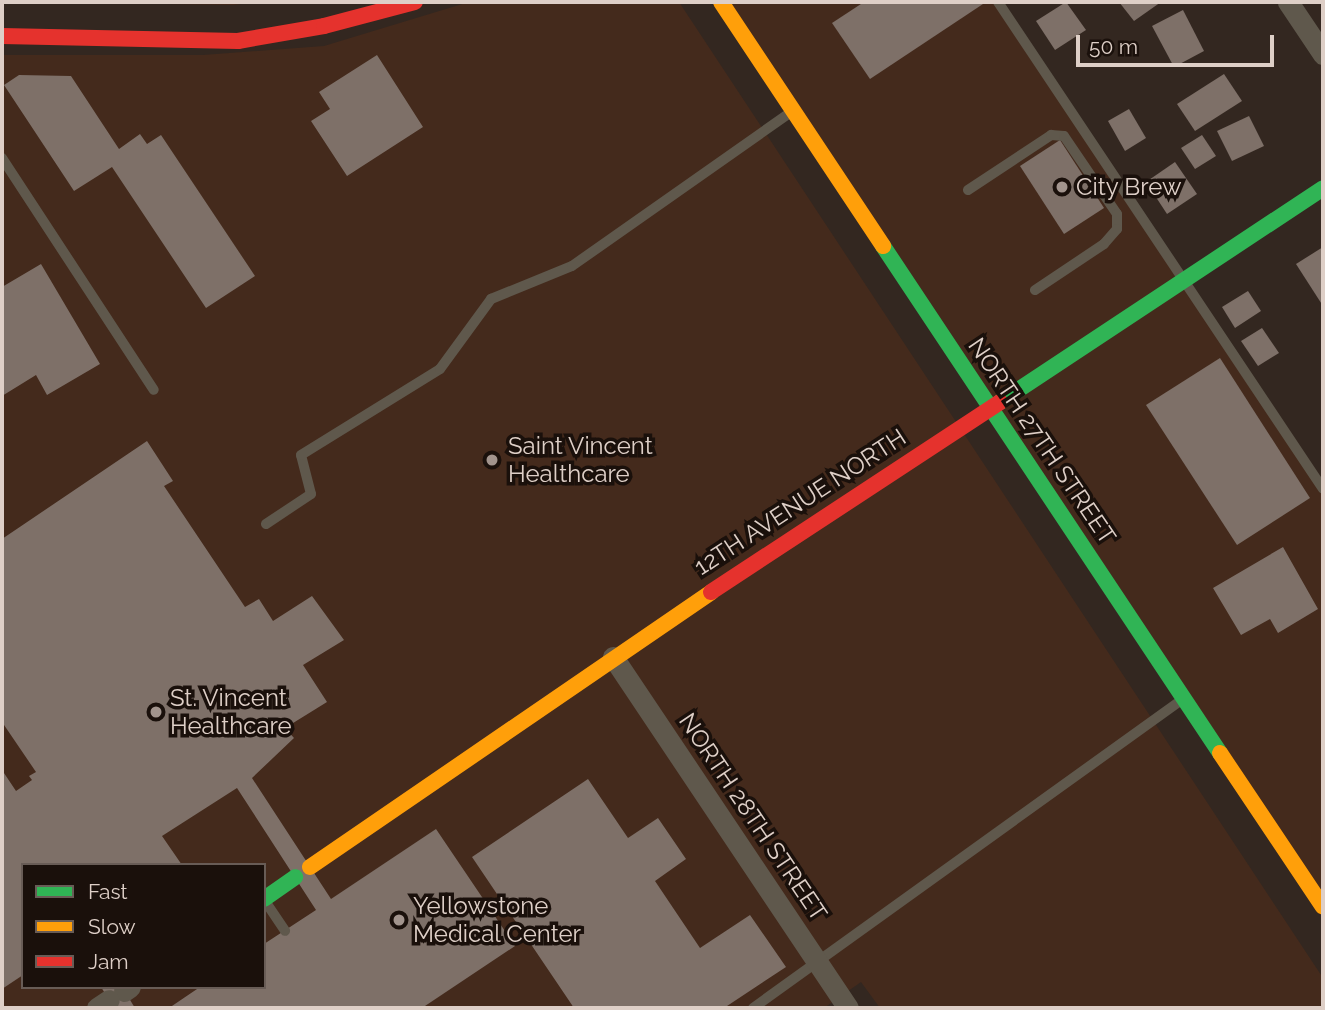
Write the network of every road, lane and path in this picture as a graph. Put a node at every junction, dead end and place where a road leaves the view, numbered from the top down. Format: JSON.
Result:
{"nodes":[{"id":1,"x":415,"y":2,"type":"edge"},
{"id":2,"x":721,"y":2,"type":"edge"},
{"id":3,"x":998,"y":2,"type":"edge"},
{"id":4,"x":1288,"y":2,"type":"edge"},
{"id":5,"x":2,"y":36,"type":"edge"},
{"id":6,"x":1323,"y":54,"type":"edge"},
{"id":7,"x":793,"y":110,"type":"junction"},
{"id":8,"x":2,"y":158,"type":"edge"},
{"id":9,"x":1323,"y":188,"type":"edge"},
{"id":10,"x":968,"y":190,"type":"dead end"},
{"id":11,"x":1183,"y":278,"type":"junction"},
{"id":12,"x":1035,"y":290,"type":"dead end"},
{"id":13,"x":154,"y":390,"type":"dead end"},
{"id":14,"x":993,"y":408,"type":"junction"},
{"id":15,"x":1323,"y":489,"type":"edge"},
{"id":16,"x":267,"y":524,"type":"dead end"},
{"id":17,"x":613,"y":657,"type":"junction"},
{"id":18,"x":1185,"y":698,"type":"junction"},
{"id":19,"x":310,"y":867,"type":"dead end"},
{"id":20,"x":295,"y":877,"type":"dead end"},
{"id":21,"x":266,"y":898,"type":"edge"},
{"id":22,"x":266,"y":902,"type":"edge"},
{"id":23,"x":1323,"y":907,"type":"edge"},
{"id":24,"x":285,"y":931,"type":"dead end"},
{"id":25,"x":819,"y":963,"type":"junction"},
{"id":26,"x":753,"y":1008,"type":"edge"},
{"id":27,"x":848,"y":1008,"type":"edge"}],
"edges":[{"from":1,"to":5,"type":"street"},
{"from":2,"to":7,"type":"street","name":"NORTH 27TH STREET"},
{"from":3,"to":11,"type":"lane"},
{"from":4,"to":6,"type":"street"},
{"from":7,"to":14,"type":"street","name":"NORTH 27TH STREET"},
{"from":7,"to":16,"type":"lane"},
{"from":8,"to":13,"type":"lane"},
{"from":9,"to":11,"type":"street","name":"12TH AVENUE NORTH"},
{"from":10,"to":12,"type":"lane"},
{"from":11,"to":14,"type":"street","name":"12TH AVENUE NORTH"},
{"from":11,"to":15,"type":"lane"},
{"from":14,"to":17,"type":"street","name":"12TH AVENUE NORTH"},
{"from":14,"to":18,"type":"street","name":"NORTH 27TH STREET"},
{"from":17,"to":19,"type":"street","name":"12TH AVENUE NORTH"},
{"from":17,"to":25,"type":"street","name":"NORTH 28TH STREET"},
{"from":18,"to":23,"type":"street","name":"NORTH 27TH STREET"},
{"from":18,"to":25,"type":"lane"},
{"from":20,"to":21,"type":"street"},
{"from":22,"to":24,"type":"lane"},
{"from":25,"to":26,"type":"lane"},
{"from":25,"to":27,"type":"street","name":"NORTH 28TH STREET"}]}
